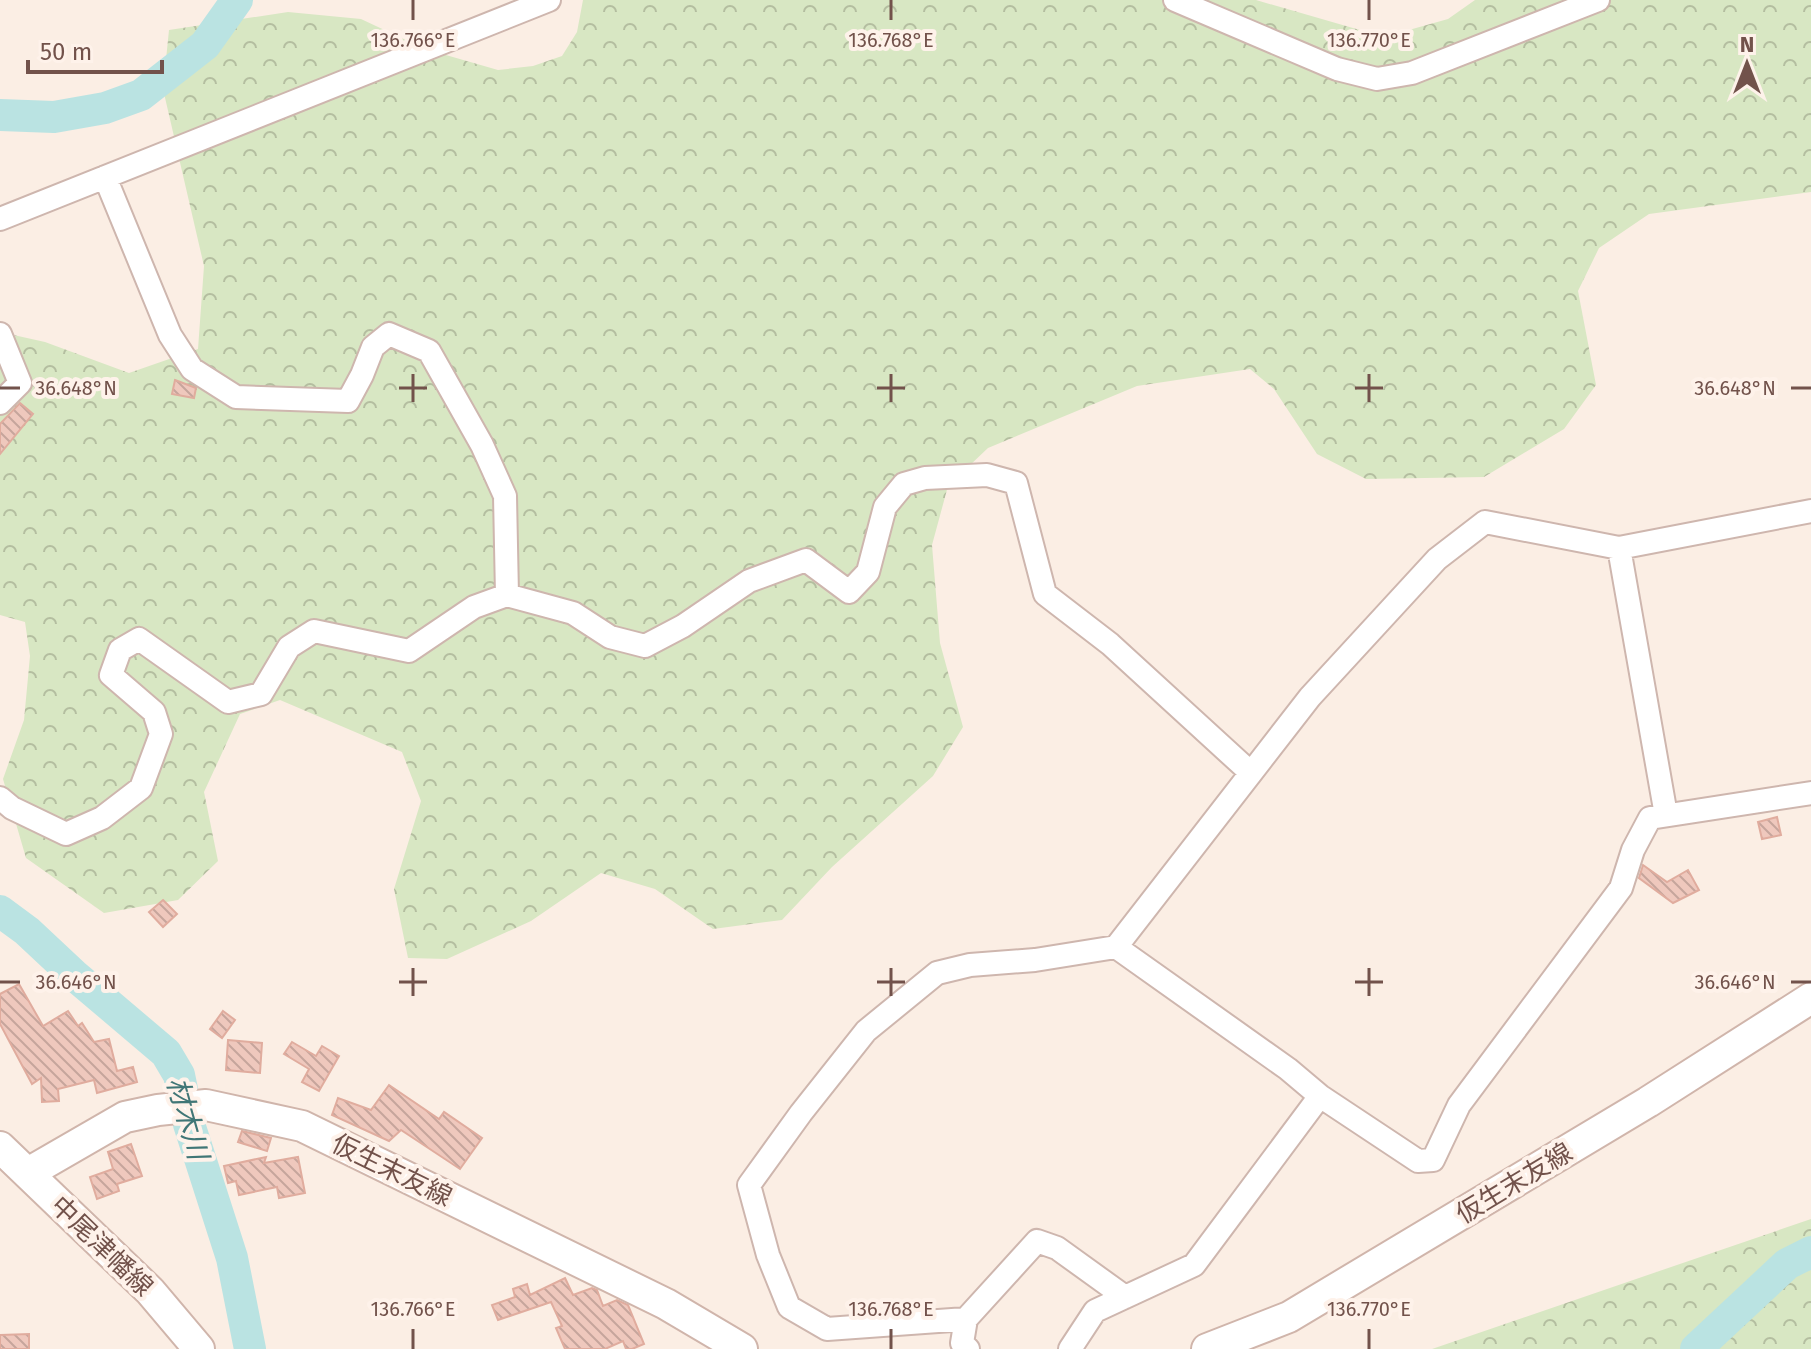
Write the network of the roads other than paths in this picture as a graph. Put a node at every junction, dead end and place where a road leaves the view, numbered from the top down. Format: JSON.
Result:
{"nodes":[{"id":1,"x":549,"y":0,"type":"edge"},
{"id":2,"x":1175,"y":0,"type":"edge"},
{"id":3,"x":1598,"y":0,"type":"edge"},
{"id":4,"x":105,"y":177,"type":"junction"},
{"id":5,"x":0,"y":219,"type":"edge"},
{"id":6,"x":0,"y":334,"type":"edge"},
{"id":7,"x":0,"y":403,"type":"edge"},
{"id":8,"x":1811,"y":511,"type":"edge"},
{"id":9,"x":1619,"y":548,"type":"junction"},
{"id":10,"x":507,"y":595,"type":"junction"},
{"id":11,"x":1251,"y":773,"type":"junction"},
{"id":12,"x":1811,"y":793,"type":"edge"},
{"id":13,"x":0,"y":798,"type":"edge"},
{"id":14,"x":1666,"y":815,"type":"junction"},
{"id":15,"x":1116,"y":947,"type":"junction"},
{"id":16,"x":1811,"y":998,"type":"edge"},
{"id":17,"x":1320,"y":1096,"type":"junction"},
{"id":18,"x":0,"y":1147,"type":"edge"},
{"id":19,"x":28,"y":1173,"type":"junction"},
{"id":20,"x":1125,"y":1297,"type":"junction"},
{"id":21,"x":966,"y":1319,"type":"junction"},
{"id":22,"x":192,"y":1348,"type":"edge"},
{"id":23,"x":742,"y":1349,"type":"edge"},
{"id":24,"x":968,"y":1349,"type":"edge"},
{"id":25,"x":1070,"y":1349,"type":"edge"},
{"id":26,"x":1207,"y":1349,"type":"edge"}],
"edges":[{"from":1,"to":4,"type":"street"},
{"from":2,"to":3,"type":"street"},
{"from":4,"to":5,"type":"street"},
{"from":4,"to":10,"type":"street"},
{"from":6,"to":7,"type":"street"},
{"from":8,"to":9,"type":"street"},
{"from":9,"to":11,"type":"street"},
{"from":9,"to":14,"type":"street"},
{"from":10,"to":11,"type":"street"},
{"from":10,"to":13,"type":"street"},
{"from":11,"to":15,"type":"street"},
{"from":12,"to":14,"type":"street"},
{"from":14,"to":17,"type":"street"},
{"from":15,"to":17,"type":"street"},
{"from":15,"to":21,"type":"street"},
{"from":16,"to":26,"type":"main road","name":"仮生末友線"},
{"from":17,"to":20,"type":"street"},
{"from":18,"to":19,"type":"main road","name":"中尾津幡線"},
{"from":19,"to":22,"type":"main road","name":"中尾津幡線"},
{"from":19,"to":23,"type":"main road","name":"仮生末友線"},
{"from":20,"to":21,"type":"street"},
{"from":20,"to":25,"type":"street"},
{"from":21,"to":24,"type":"street"}]}
